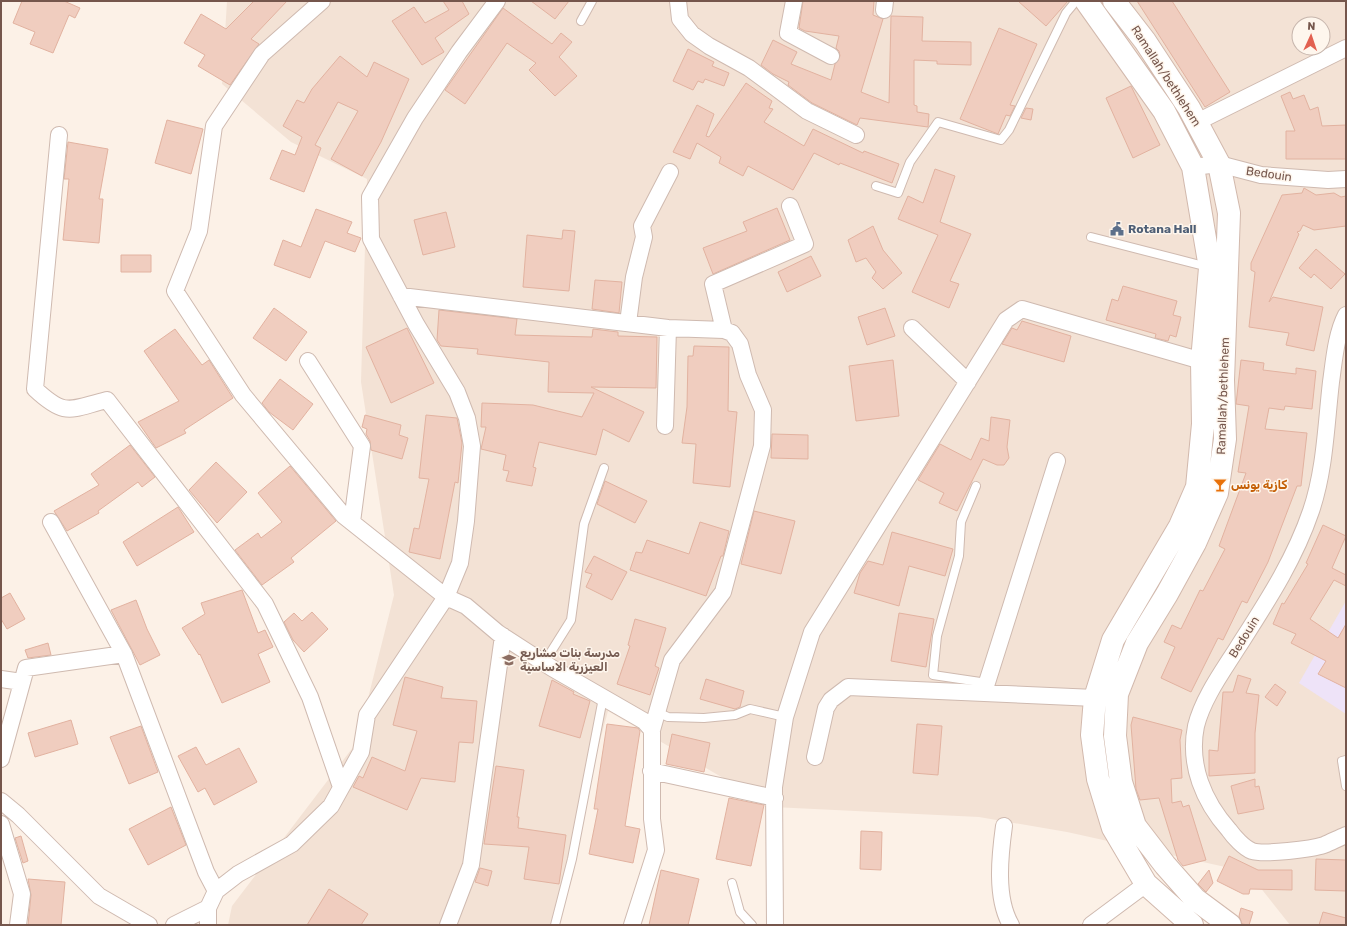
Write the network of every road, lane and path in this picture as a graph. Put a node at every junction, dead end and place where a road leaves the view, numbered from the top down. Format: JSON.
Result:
{"nodes":[{"id":1,"x":322,"y":1,"type":"edge"},
{"id":2,"x":497,"y":1,"type":"edge"},
{"id":3,"x":592,"y":1,"type":"edge"},
{"id":4,"x":678,"y":1,"type":"edge"},
{"id":5,"x":794,"y":1,"type":"edge"},
{"id":6,"x":1076,"y":1,"type":"edge"},
{"id":7,"x":1086,"y":1,"type":"edge"},
{"id":8,"x":1114,"y":1,"type":"edge"},
{"id":9,"x":581,"y":21,"type":"dead end"},
{"id":10,"x":1346,"y":48,"type":"edge"},
{"id":11,"x":831,"y":56,"type":"dead end"},
{"id":12,"x":1197,"y":122,"type":"junction"},
{"id":13,"x":59,"y":135,"type":"dead end"},
{"id":14,"x":856,"y":136,"type":"dead end"},
{"id":15,"x":1219,"y":164,"type":"junction"},
{"id":16,"x":1193,"y":167,"type":"junction"},
{"id":17,"x":670,"y":172,"type":"dead end"},
{"id":18,"x":1346,"y":179,"type":"edge"},
{"id":19,"x":876,"y":186,"type":"dead end"},
{"id":20,"x":790,"y":206,"type":"dead end"},
{"id":21,"x":1091,"y":237,"type":"dead end"},
{"id":22,"x":1210,"y":268,"type":"junction"},
{"id":23,"x":401,"y":296,"type":"junction"},
{"id":24,"x":1346,"y":315,"type":"edge"},
{"id":25,"x":628,"y":323,"type":"junction"},
{"id":26,"x":668,"y":328,"type":"junction"},
{"id":27,"x":912,"y":328,"type":"dead end"},
{"id":28,"x":724,"y":330,"type":"junction"},
{"id":29,"x":308,"y":361,"type":"dead end"},
{"id":30,"x":1202,"y":361,"type":"junction"},
{"id":31,"x":968,"y":382,"type":"junction"},
{"id":32,"x":665,"y":426,"type":"dead end"},
{"id":33,"x":1058,"y":461,"type":"dead end"},
{"id":34,"x":604,"y":468,"type":"dead end"},
{"id":35,"x":976,"y":486,"type":"dead end"},
{"id":36,"x":50,"y":522,"type":"dead end"},
{"id":37,"x":352,"y":522,"type":"junction"},
{"id":38,"x":446,"y":597,"type":"junction"},
{"id":39,"x":503,"y":636,"type":"junction"},
{"id":40,"x":124,"y":654,"type":"junction"},
{"id":41,"x":544,"y":662,"type":"junction"},
{"id":42,"x":1,"y":679,"type":"edge"},
{"id":43,"x":22,"y":682,"type":"junction"},
{"id":44,"x":985,"y":688,"type":"junction"},
{"id":45,"x":603,"y":698,"type":"junction"},
{"id":46,"x":1095,"y":698,"type":"junction"},
{"id":47,"x":657,"y":712,"type":"junction"},
{"id":48,"x":785,"y":717,"type":"junction"},
{"id":49,"x":652,"y":730,"type":"junction"},
{"id":50,"x":815,"y":757,"type":"dead end"},
{"id":51,"x":1,"y":759,"type":"edge"},
{"id":52,"x":1346,"y":760,"type":"edge"},
{"id":53,"x":651,"y":771,"type":"junction"},
{"id":54,"x":1346,"y":786,"type":"edge"},
{"id":55,"x":342,"y":787,"type":"junction"},
{"id":56,"x":775,"y":798,"type":"junction"},
{"id":57,"x":1,"y":801,"type":"edge"},
{"id":58,"x":1,"y":824,"type":"edge"},
{"id":59,"x":1004,"y":826,"type":"dead end"},
{"id":60,"x":1346,"y":835,"type":"edge"},
{"id":61,"x":732,"y":884,"type":"dead end"},
{"id":62,"x":1146,"y":884,"type":"junction"},
{"id":63,"x":216,"y":891,"type":"junction"},
{"id":64,"x":208,"y":908,"type":"junction"},
{"id":65,"x":18,"y":925,"type":"edge"},
{"id":66,"x":149,"y":925,"type":"edge"},
{"id":67,"x":174,"y":925,"type":"edge"},
{"id":68,"x":208,"y":925,"type":"edge"},
{"id":69,"x":448,"y":925,"type":"edge"},
{"id":70,"x":555,"y":925,"type":"edge"},
{"id":71,"x":632,"y":925,"type":"edge"},
{"id":72,"x":752,"y":925,"type":"edge"},
{"id":73,"x":775,"y":925,"type":"edge"},
{"id":74,"x":1011,"y":925,"type":"edge"},
{"id":75,"x":1092,"y":925,"type":"edge"},
{"id":76,"x":1192,"y":925,"type":"edge"},
{"id":77,"x":1230,"y":925,"type":"edge"}],
"edges":[{"from":1,"to":37,"type":"street"},
{"from":2,"to":23,"type":"street"},
{"from":3,"to":9,"type":"lane"},
{"from":4,"to":14,"type":"street"},
{"from":5,"to":11,"type":"street"},
{"from":6,"to":19,"type":"lane"},
{"from":7,"to":16,"type":"main road","name":"Ramallah/bethlehem"},
{"from":8,"to":12,"type":"main road","name":"Ramallah/bethlehem"},
{"from":10,"to":12,"type":"street"},
{"from":12,"to":15,"type":"main road","name":"Ramallah/bethlehem"},
{"from":13,"to":55,"type":"street"},
{"from":15,"to":16,"type":"street","name":"Bedouin"},
{"from":15,"to":18,"type":"street","name":"Bedouin"},
{"from":15,"to":77,"type":"main road","name":"Ramallah/bethlehem"},
{"from":16,"to":22,"type":"main road","name":"Ramallah/bethlehem"},
{"from":17,"to":25,"type":"street"},
{"from":20,"to":28,"type":"street"},
{"from":21,"to":22,"type":"lane"},
{"from":22,"to":30,"type":"main road","name":"Ramallah/bethlehem"},
{"from":23,"to":25,"type":"street"},
{"from":23,"to":38,"type":"street"},
{"from":24,"to":60,"type":"street","name":"Bedouin"},
{"from":25,"to":26,"type":"street"},
{"from":26,"to":28,"type":"street"},
{"from":26,"to":32,"type":"street"},
{"from":27,"to":31,"type":"street"},
{"from":28,"to":47,"type":"street"},
{"from":29,"to":37,"type":"street"},
{"from":30,"to":31,"type":"street"},
{"from":30,"to":46,"type":"main road","name":"Ramallah/bethlehem"},
{"from":31,"to":48,"type":"street"},
{"from":33,"to":44,"type":"street"},
{"from":34,"to":41,"type":"lane"},
{"from":35,"to":44,"type":"lane"},
{"from":36,"to":40,"type":"street"},
{"from":37,"to":38,"type":"street"},
{"from":38,"to":39,"type":"street"},
{"from":38,"to":55,"type":"street"},
{"from":39,"to":41,"type":"street"},
{"from":39,"to":69,"type":"street"},
{"from":40,"to":43,"type":"street"},
{"from":40,"to":63,"type":"street"},
{"from":41,"to":45,"type":"street"},
{"from":42,"to":43,"type":"street"},
{"from":43,"to":51,"type":"street"},
{"from":44,"to":46,"type":"street"},
{"from":44,"to":50,"type":"street"},
{"from":45,"to":49,"type":"street"},
{"from":45,"to":70,"type":"lane"},
{"from":46,"to":62,"type":"main road","name":"Ramallah/bethlehem"},
{"from":47,"to":48,"type":"lane"},
{"from":47,"to":49,"type":"street"},
{"from":48,"to":56,"type":"street"},
{"from":49,"to":53,"type":"street"},
{"from":52,"to":54,"type":"lane"},
{"from":53,"to":56,"type":"street"},
{"from":53,"to":71,"type":"street"},
{"from":55,"to":63,"type":"street"},
{"from":56,"to":73,"type":"street"},
{"from":57,"to":66,"type":"street"},
{"from":58,"to":65,"type":"street"},
{"from":59,"to":74,"type":"street"},
{"from":61,"to":72,"type":"lane"},
{"from":62,"to":75,"type":"street"},
{"from":62,"to":76,"type":"main road","name":"Ramallah/bethlehem"},
{"from":63,"to":64,"type":"street"},
{"from":64,"to":67,"type":"street"},
{"from":64,"to":68,"type":"street"}]}
